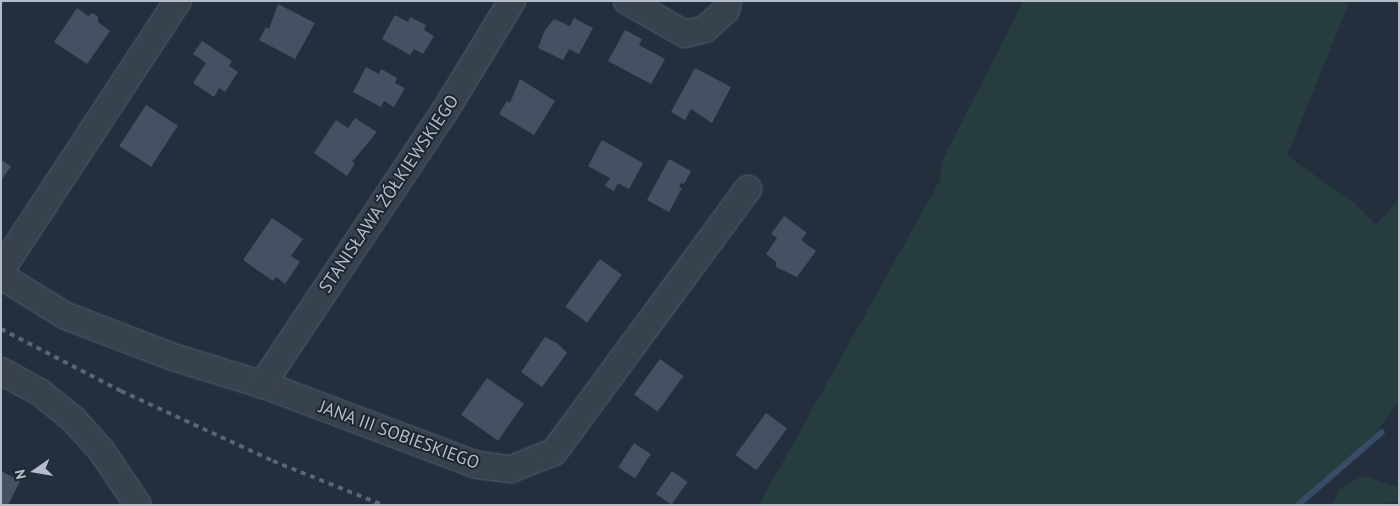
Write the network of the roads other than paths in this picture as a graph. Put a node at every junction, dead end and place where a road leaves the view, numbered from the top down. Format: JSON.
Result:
{"nodes":[{"id":1,"x":178,"y":1,"type":"edge"},
{"id":2,"x":512,"y":1,"type":"edge"},
{"id":3,"x":626,"y":1,"type":"edge"},
{"id":4,"x":728,"y":1,"type":"edge"},
{"id":5,"x":748,"y":189,"type":"dead end"},
{"id":6,"x":1,"y":270,"type":"edge"},
{"id":7,"x":1,"y":276,"type":"edge"},
{"id":8,"x":1,"y":371,"type":"edge"},
{"id":9,"x":262,"y":385,"type":"junction"},
{"id":10,"x":138,"y":505,"type":"edge"}],
"edges":[{"from":1,"to":6,"type":"street"},
{"from":2,"to":9,"type":"street","name":"STANISŁAWA ŻÓŁKIEWSKIEGO"},
{"from":3,"to":4,"type":"street"},
{"from":5,"to":9,"type":"street","name":"JANA III SOBIESKIEGO"},
{"from":7,"to":9,"type":"street","name":"JANA III SOBIESKIEGO"},
{"from":8,"to":10,"type":"street"}]}
